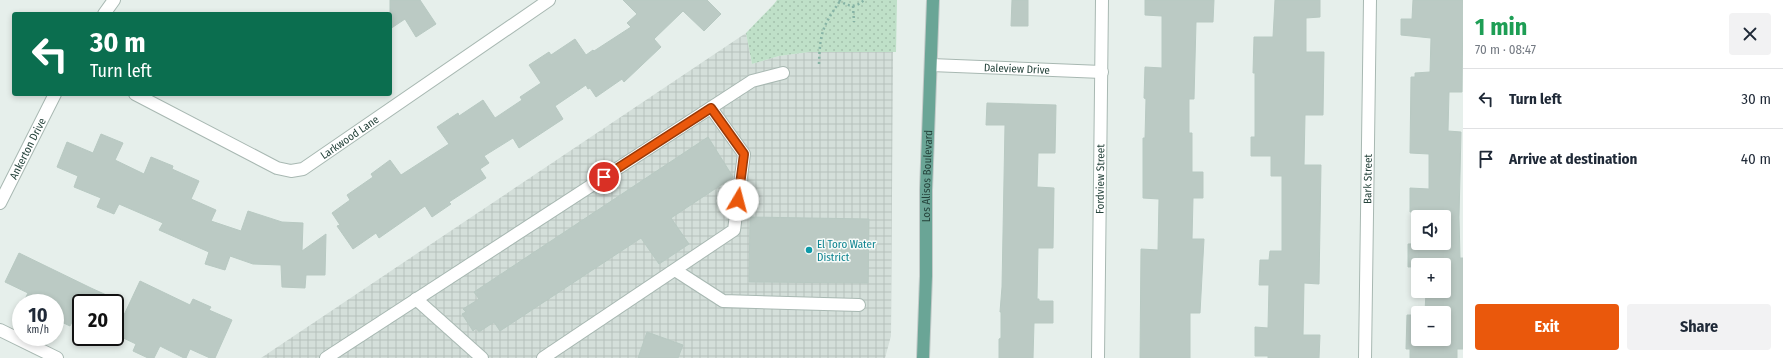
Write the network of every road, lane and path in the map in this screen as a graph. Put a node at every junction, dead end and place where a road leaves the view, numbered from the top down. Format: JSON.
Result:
{"nodes":[{"id":1,"x":114,"y":0,"type":"edge"},
{"id":2,"x":549,"y":0,"type":"edge"},
{"id":3,"x":839,"y":0,"type":"edge"},
{"id":4,"x":864,"y":0,"type":"edge"},
{"id":5,"x":932,"y":0,"type":"edge"},
{"id":6,"x":1102,"y":0,"type":"edge"},
{"id":7,"x":1370,"y":0,"type":"edge"},
{"id":8,"x":853,"y":6,"type":"junction"},
{"id":9,"x":105,"y":12,"type":"edge"},
{"id":10,"x":854,"y":22,"type":"dead end"},
{"id":11,"x":818,"y":64,"type":"dead end"},
{"id":12,"x":931,"y":65,"type":"junction"},
{"id":13,"x":1102,"y":72,"type":"junction"},
{"id":14,"x":783,"y":73,"type":"dead end"},
{"id":15,"x":54,"y":96,"type":"edge"},
{"id":16,"x":139,"y":96,"type":"edge"},
{"id":17,"x":711,"y":108,"type":"junction"},
{"id":18,"x":0,"y":202,"type":"edge"},
{"id":19,"x":675,"y":270,"type":"junction"},
{"id":20,"x":416,"y":299,"type":"junction"},
{"id":21,"x":859,"y":305,"type":"dead end"},
{"id":22,"x":0,"y":330,"type":"edge"},
{"id":23,"x":922,"y":356,"type":"edge"},
{"id":24,"x":57,"y":358,"type":"edge"},
{"id":25,"x":326,"y":358,"type":"edge"},
{"id":26,"x":482,"y":358,"type":"edge"},
{"id":27,"x":543,"y":358,"type":"edge"},
{"id":28,"x":1098,"y":358,"type":"edge"},
{"id":29,"x":1365,"y":358,"type":"edge"}],
"edges":[{"from":1,"to":9,"type":"street"},
{"from":2,"to":16,"type":"street","name":"Larkwood Lane"},
{"from":3,"to":8,"type":"path"},
{"from":3,"to":11,"type":"path"},
{"from":4,"to":8,"type":"path"},
{"from":5,"to":12,"type":"main road","name":"Los Alisos Boulevard"},
{"from":6,"to":13,"type":"street","name":"Fordview Street"},
{"from":7,"to":29,"type":"street","name":"Bark Street"},
{"from":8,"to":10,"type":"path"},
{"from":12,"to":13,"type":"street","name":"Daleview Drive"},
{"from":12,"to":23,"type":"main road","name":"Los Alisos Boulevard"},
{"from":13,"to":28,"type":"street","name":"Fordview Street"},
{"from":14,"to":17,"type":"street"},
{"from":15,"to":18,"type":"street","name":"Ankerton Drive"},
{"from":17,"to":19,"type":"street"},
{"from":17,"to":20,"type":"street"},
{"from":19,"to":21,"type":"street"},
{"from":19,"to":27,"type":"street"},
{"from":20,"to":25,"type":"street"},
{"from":20,"to":26,"type":"street"},
{"from":22,"to":24,"type":"street"}]}
